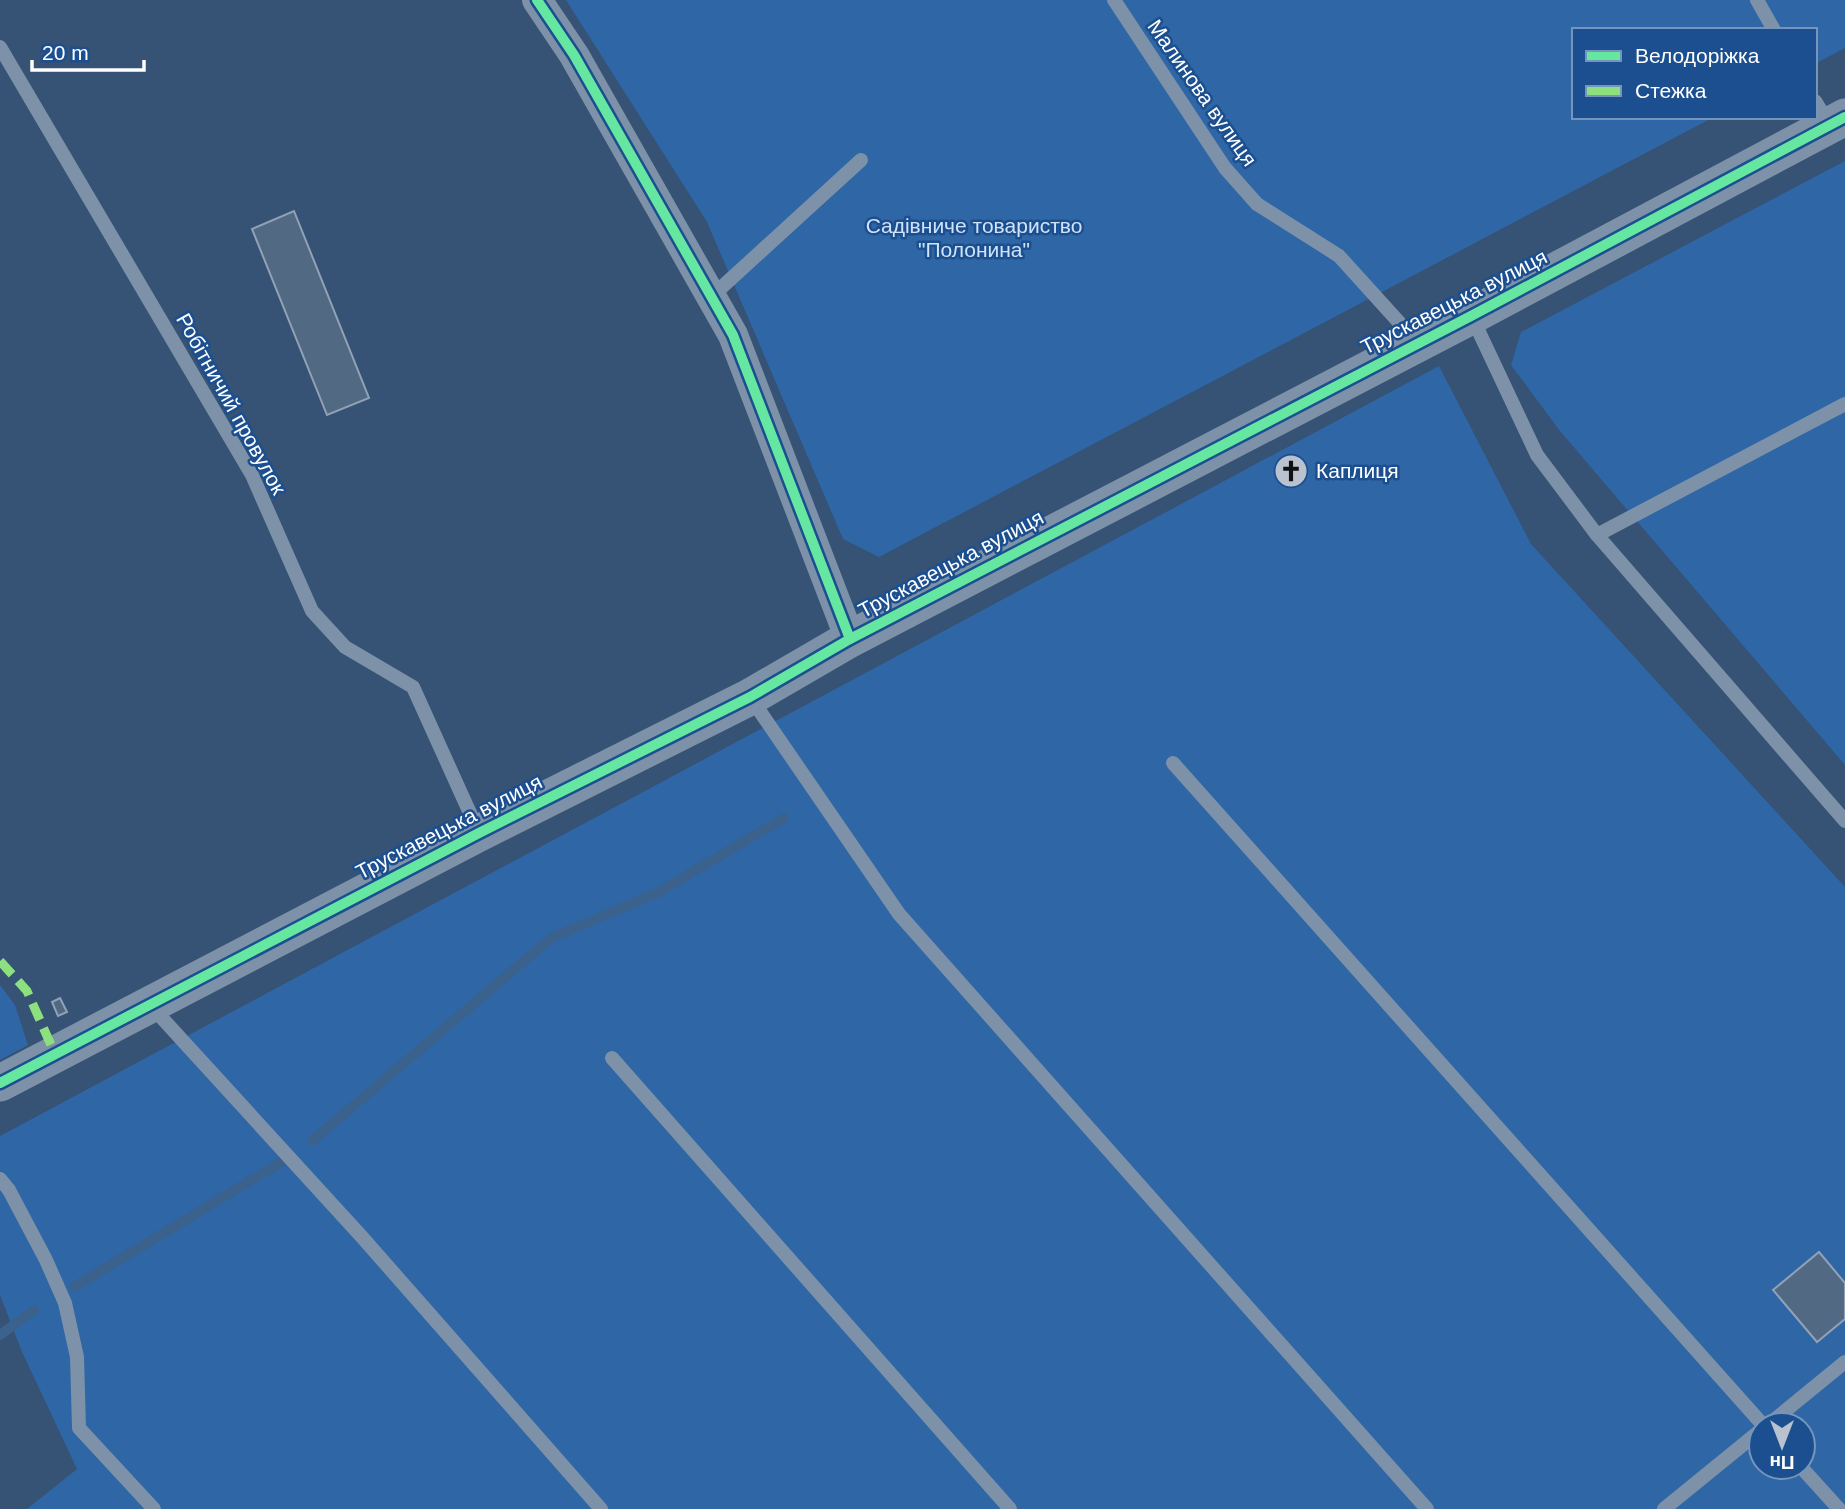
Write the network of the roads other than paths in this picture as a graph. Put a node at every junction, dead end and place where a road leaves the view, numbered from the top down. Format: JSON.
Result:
{"nodes":[{"id":1,"x":537,"y":0,"type":"edge"},
{"id":2,"x":1114,"y":0,"type":"edge"},
{"id":3,"x":1757,"y":0,"type":"edge"},
{"id":4,"x":1773,"y":28,"type":"edge"},
{"id":5,"x":0,"y":47,"type":"edge"},
{"id":6,"x":1830,"y":114,"type":"edge"},
{"id":7,"x":860,"y":160,"type":"dead end"},
{"id":8,"x":711,"y":297,"type":"junction"},
{"id":9,"x":1471,"y":316,"type":"junction"},
{"id":10,"x":1417,"y":342,"type":"junction"},
{"id":11,"x":1845,"y":404,"type":"edge"},
{"id":12,"x":1597,"y":535,"type":"junction"},
{"id":13,"x":850,"y":639,"type":"junction"},
{"id":14,"x":750,"y":697,"type":"junction"},
{"id":15,"x":1173,"y":763,"type":"dead end"},
{"id":16,"x":1845,"y":821,"type":"edge"},
{"id":17,"x":479,"y":833,"type":"junction"},
{"id":18,"x":149,"y":1004,"type":"junction"},
{"id":19,"x":611,"y":1058,"type":"dead end"},
{"id":20,"x":0,"y":1083,"type":"edge"},
{"id":21,"x":0,"y":1180,"type":"edge"},
{"id":22,"x":1845,"y":1362,"type":"edge"},
{"id":23,"x":1752,"y":1411,"type":"edge"},
{"id":24,"x":1783,"y":1411,"type":"edge"},
{"id":25,"x":1747,"y":1441,"type":"edge"},
{"id":26,"x":1814,"y":1481,"type":"edge"},
{"id":27,"x":154,"y":1509,"type":"edge"},
{"id":28,"x":601,"y":1509,"type":"edge"},
{"id":29,"x":1010,"y":1509,"type":"edge"},
{"id":30,"x":1427,"y":1509,"type":"edge"},
{"id":31,"x":1664,"y":1509,"type":"edge"},
{"id":32,"x":1839,"y":1509,"type":"edge"}],
"edges":[{"from":1,"to":8,"type":"street"},
{"from":2,"to":10,"type":"lane","name":"Малинова вулиця"},
{"from":3,"to":4,"type":"lane"},
{"from":5,"to":17,"type":"lane","name":"Робітничий провулок"},
{"from":6,"to":9,"type":"street","name":"Трускавецька вулиця"},
{"from":7,"to":8,"type":"lane"},
{"from":8,"to":13,"type":"street"},
{"from":9,"to":10,"type":"street","name":"Трускавецька вулиця"},
{"from":9,"to":12,"type":"lane"},
{"from":10,"to":13,"type":"street","name":"Трускавецька вулиця"},
{"from":11,"to":12,"type":"lane"},
{"from":12,"to":16,"type":"lane"},
{"from":13,"to":14,"type":"street","name":"Трускавецька вулиця"},
{"from":14,"to":17,"type":"street","name":"Трускавецька вулиця"},
{"from":14,"to":30,"type":"lane"},
{"from":15,"to":23,"type":"lane"},
{"from":17,"to":18,"type":"street","name":"Трускавецька вулиця"},
{"from":18,"to":20,"type":"street","name":"Трускавецька вулиця"},
{"from":18,"to":28,"type":"lane"},
{"from":19,"to":29,"type":"lane"},
{"from":21,"to":27,"type":"lane"},
{"from":22,"to":24,"type":"lane"},
{"from":25,"to":31,"type":"lane"},
{"from":26,"to":32,"type":"lane"}]}
